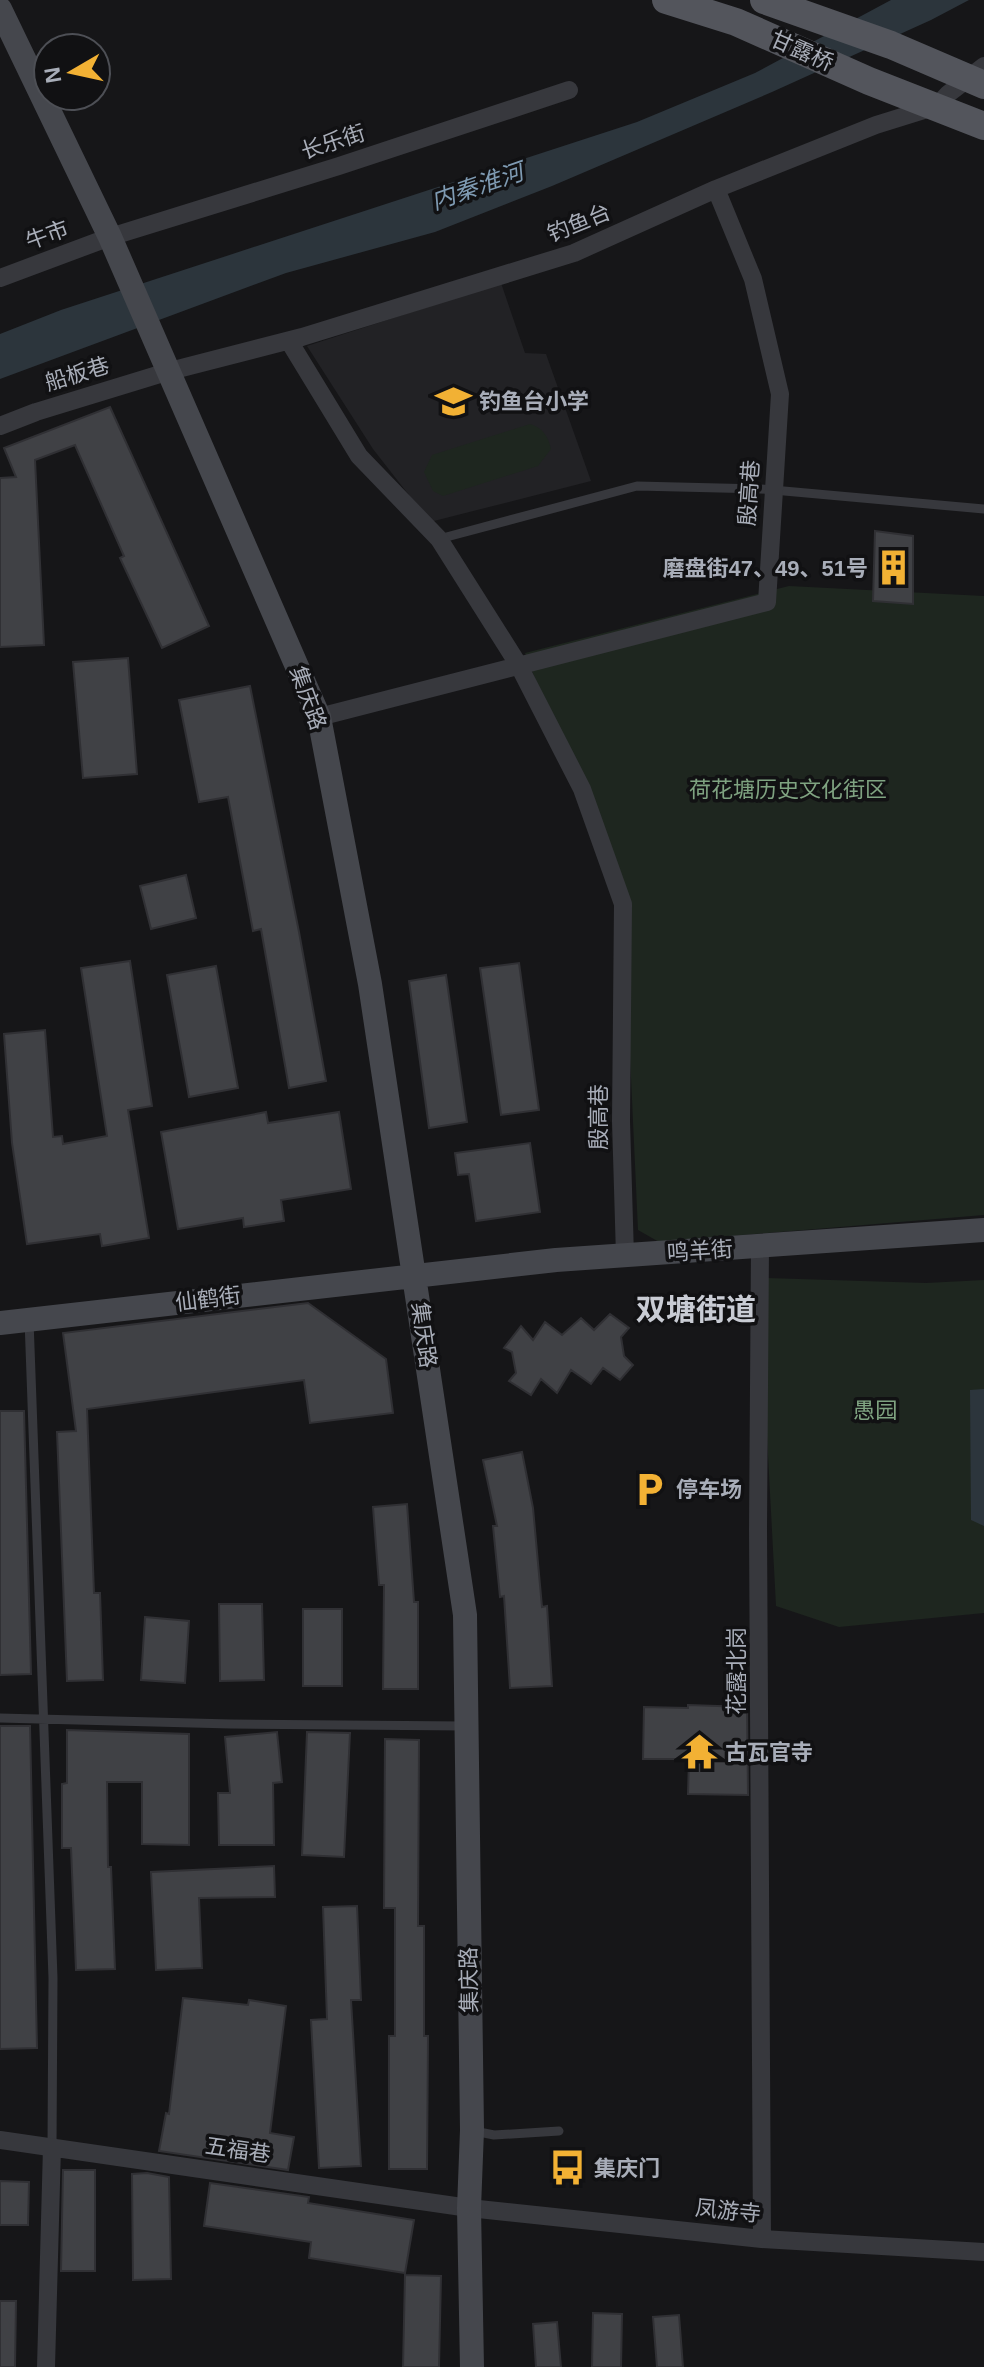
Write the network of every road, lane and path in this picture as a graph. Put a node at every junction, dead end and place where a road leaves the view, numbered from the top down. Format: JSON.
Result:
{"nodes":[{"id":1,"x":666,"y":0,"type":"edge"},
{"id":2,"x":764,"y":0,"type":"edge"},
{"id":3,"x":0,"y":9,"type":"edge"},
{"id":4,"x":891,"y":45,"type":"joint"},
{"id":5,"x":984,"y":66,"type":"edge"},
{"id":6,"x":976,"y":82,"type":"edge"},
{"id":7,"x":569,"y":90,"type":"dead end"},
{"id":8,"x":937,"y":106,"type":"junction"},
{"id":9,"x":984,"y":126,"type":"edge"},
{"id":10,"x":716,"y":189,"type":"junction"},
{"id":11,"x":110,"y":237,"type":"junction"},
{"id":12,"x":0,"y":278,"type":"edge"},
{"id":13,"x":289,"y":341,"type":"junction"},
{"id":14,"x":170,"y":371,"type":"junction"},
{"id":15,"x":0,"y":426,"type":"edge"},
{"id":16,"x":774,"y":490,"type":"junction"},
{"id":17,"x":984,"y":509,"type":"edge"},
{"id":18,"x":439,"y":539,"type":"junction"},
{"id":19,"x":518,"y":664,"type":"junction"},
{"id":20,"x":319,"y":717,"type":"junction"},
{"id":21,"x":984,"y":1230,"type":"edge"},
{"id":22,"x":760,"y":1246,"type":"junction"},
{"id":23,"x":625,"y":1256,"type":"junction"},
{"id":24,"x":415,"y":1274,"type":"junction"},
{"id":25,"x":29,"y":1320,"type":"junction"},
{"id":26,"x":0,"y":1323,"type":"edge"},
{"id":27,"x":0,"y":1718,"type":"edge"},
{"id":28,"x":42,"y":1719,"type":"junction"},
{"id":29,"x":465,"y":1726,"type":"junction"},
{"id":30,"x":472,"y":2130,"type":"junction"},
{"id":31,"x":559,"y":2131,"type":"dead end"},
{"id":32,"x":0,"y":2140,"type":"edge"},
{"id":33,"x":52,"y":2147,"type":"junction"},
{"id":34,"x":469,"y":2208,"type":"junction"},
{"id":35,"x":762,"y":2239,"type":"junction"},
{"id":36,"x":984,"y":2252,"type":"edge"},
{"id":37,"x":46,"y":2367,"type":"edge"},
{"id":38,"x":472,"y":2367,"type":"edge"}],
"edges":[{"from":1,"to":8,"type":"main road","name":"甘露桥"},
{"from":2,"to":4,"type":"main road","name":"甘露桥"},
{"from":3,"to":11,"type":"main road"},
{"from":4,"to":6,"type":"lane"},
{"from":5,"to":6,"type":"street","name":"钓鱼台"},
{"from":6,"to":8,"type":"street","name":"钓鱼台"},
{"from":7,"to":11,"type":"street","name":"长乐街"},
{"from":8,"to":9,"type":"main road","name":"甘露桥"},
{"from":8,"to":10,"type":"street","name":"钓鱼台"},
{"from":10,"to":13,"type":"street","name":"钓鱼台"},
{"from":10,"to":16,"type":"street","name":"殷高巷"},
{"from":11,"to":12,"type":"street","name":"牛市"},
{"from":11,"to":14,"type":"main road","name":"集庆路"},
{"from":13,"to":14,"type":"street","name":"钓鱼台"},
{"from":13,"to":18,"type":"street","name":"殷高巷"},
{"from":14,"to":15,"type":"street","name":"船板巷"},
{"from":14,"to":20,"type":"main road","name":"集庆路"},
{"from":16,"to":17,"type":"lane"},
{"from":16,"to":18,"type":"lane"},
{"from":16,"to":19,"type":"street","name":"殷高巷"},
{"from":18,"to":19,"type":"street","name":"殷高巷"},
{"from":19,"to":20,"type":"street","name":"殷高巷"},
{"from":19,"to":23,"type":"street","name":"殷高巷"},
{"from":20,"to":24,"type":"main road","name":"集庆路"},
{"from":21,"to":22,"type":"main road","name":"鸣羊街"},
{"from":22,"to":23,"type":"main road","name":"鸣羊街"},
{"from":22,"to":35,"type":"street","name":"花露北岗"},
{"from":23,"to":24,"type":"main road","name":"鸣羊街"},
{"from":24,"to":25,"type":"main road","name":"仙鹤街"},
{"from":24,"to":29,"type":"main road","name":"集庆路"},
{"from":25,"to":26,"type":"main road","name":"仙鹤街"},
{"from":25,"to":28,"type":"lane"},
{"from":27,"to":28,"type":"lane"},
{"from":28,"to":29,"type":"lane"},
{"from":28,"to":33,"type":"lane"},
{"from":29,"to":30,"type":"main road","name":"集庆路"},
{"from":30,"to":31,"type":"lane"},
{"from":30,"to":34,"type":"main road","name":"集庆路"},
{"from":32,"to":33,"type":"street","name":"五福巷"},
{"from":33,"to":34,"type":"street","name":"五福巷"},
{"from":33,"to":37,"type":"street"},
{"from":34,"to":35,"type":"street","name":"凤游寺"},
{"from":34,"to":38,"type":"main road","name":"集庆路"},
{"from":35,"to":36,"type":"street","name":"凤游寺"}]}
